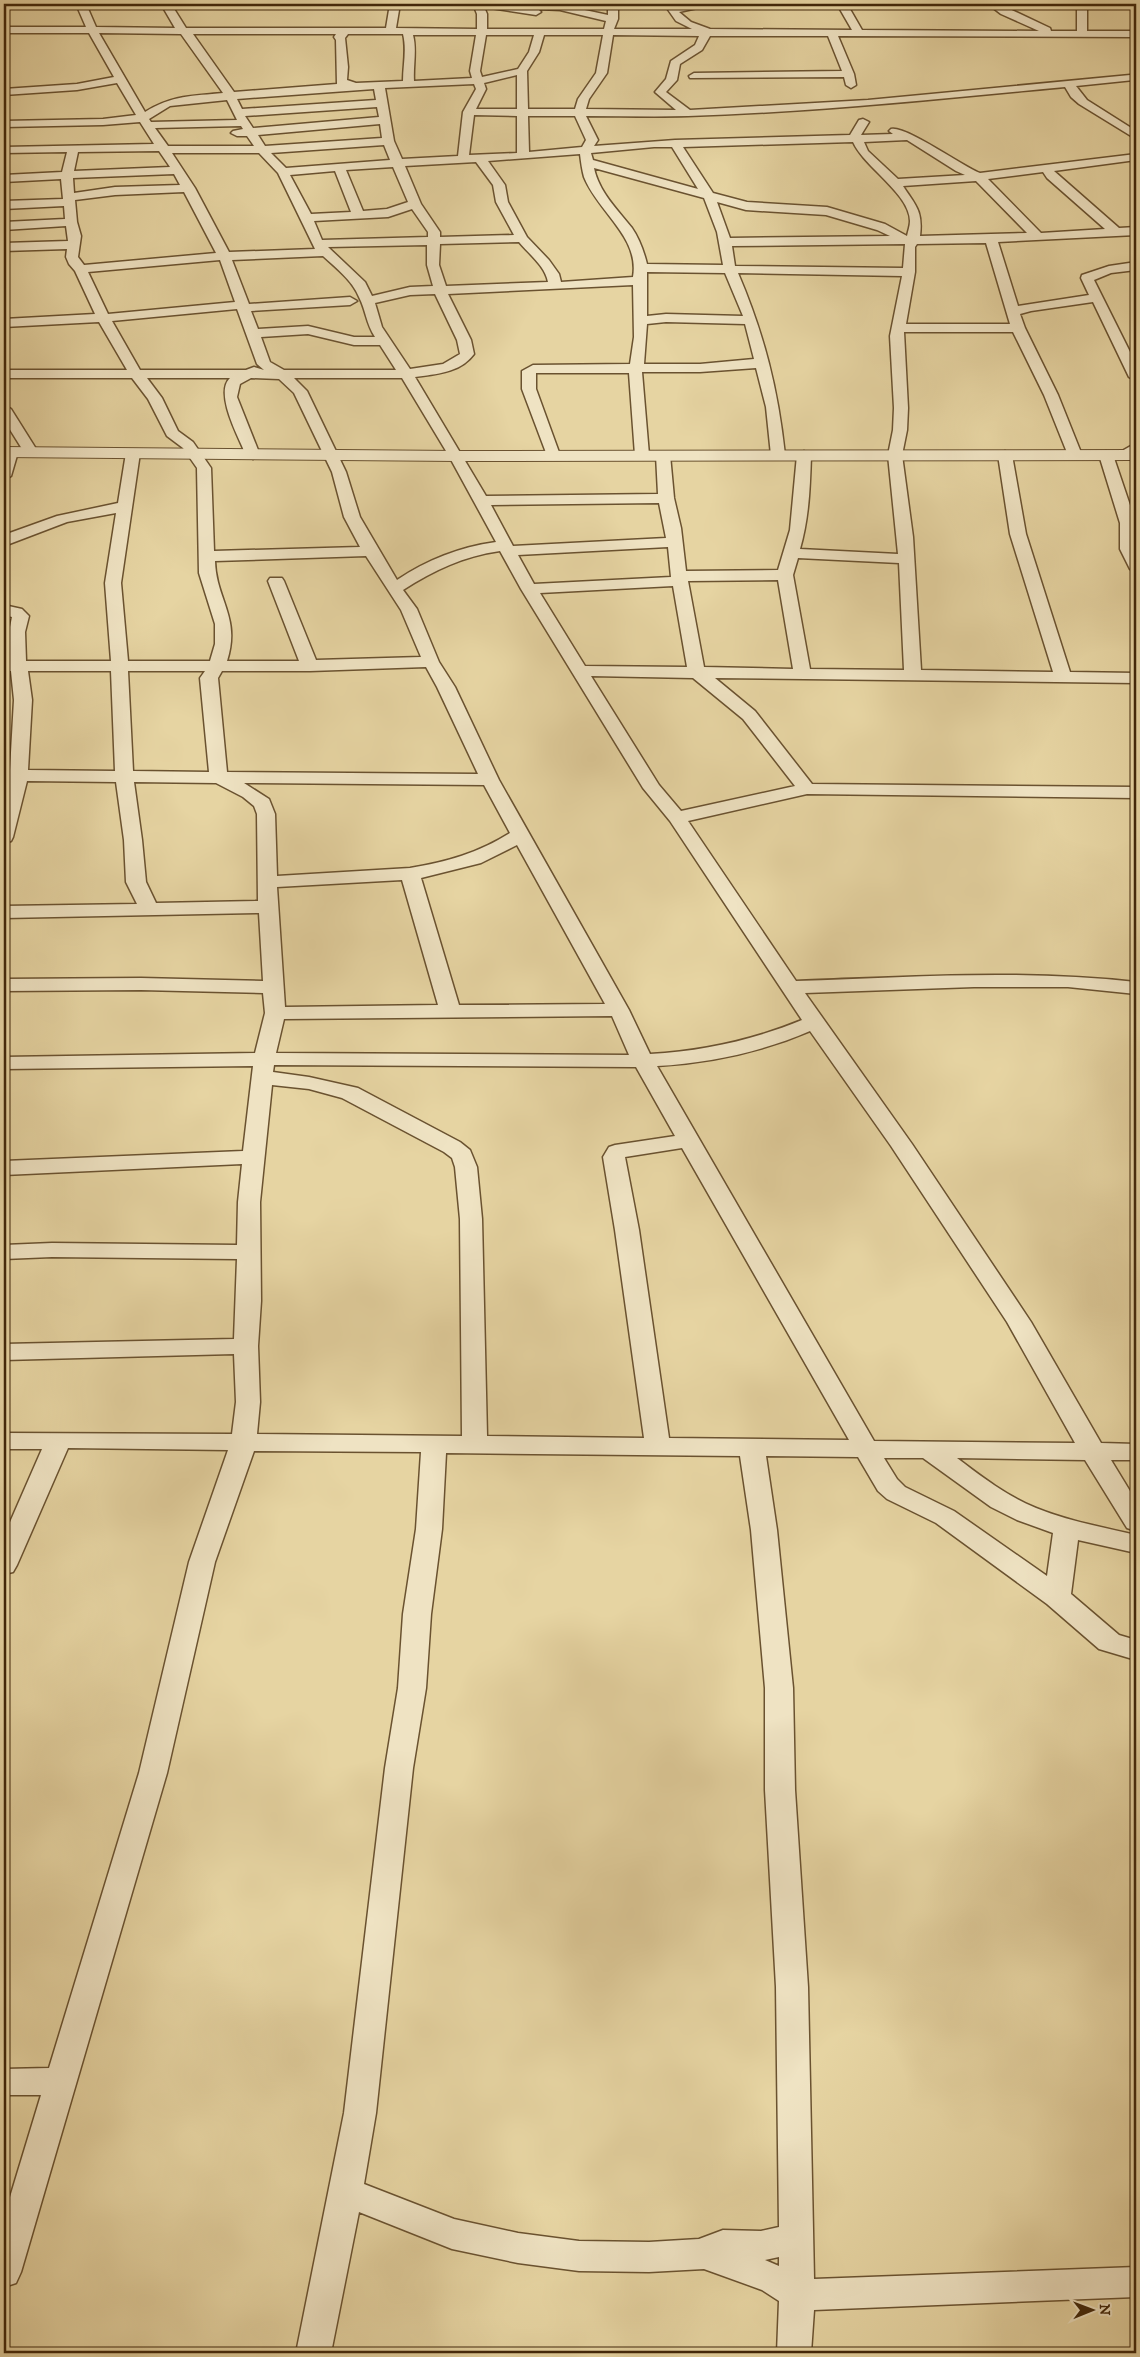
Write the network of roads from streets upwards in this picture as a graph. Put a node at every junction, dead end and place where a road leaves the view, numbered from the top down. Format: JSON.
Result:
{"nodes":[{"id":1,"x":81,"y":4,"type":"edge"},
{"id":2,"x":166,"y":4,"type":"edge"},
{"id":3,"x":396,"y":4,"type":"edge"},
{"id":4,"x":478,"y":4,"type":"edge"},
{"id":5,"x":485,"y":4,"type":"edge"},
{"id":6,"x":522,"y":4,"type":"edge"},
{"id":7,"x":613,"y":4,"type":"edge"},
{"id":8,"x":703,"y":4,"type":"edge"},
{"id":9,"x":842,"y":4,"type":"edge"},
{"id":10,"x":993,"y":4,"type":"edge"},
{"id":11,"x":1082,"y":4,"type":"edge"},
{"id":12,"x":671,"y":7,"type":"edge"},
{"id":13,"x":547,"y":18,"type":"dead end"},
{"id":14,"x":613,"y":20,"type":"junction"},
{"id":15,"x":4,"y":30,"type":"edge"},
{"id":16,"x":93,"y":31,"type":"junction"},
{"id":17,"x":185,"y":31,"type":"junction"},
{"id":18,"x":392,"y":31,"type":"junction"},
{"id":19,"x":345,"y":32,"type":"junction"},
{"id":20,"x":407,"y":32,"type":"junction"},
{"id":21,"x":481,"y":32,"type":"junction"},
{"id":22,"x":540,"y":32,"type":"junction"},
{"id":23,"x":608,"y":32,"type":"junction"},
{"id":24,"x":706,"y":32,"type":"junction"},
{"id":25,"x":721,"y":33,"type":"junction"},
{"id":26,"x":832,"y":33,"type":"junction"},
{"id":27,"x":859,"y":33,"type":"junction"},
{"id":28,"x":1056,"y":34,"type":"junction"},
{"id":29,"x":1082,"y":34,"type":"junction"},
{"id":30,"x":1117,"y":34,"type":"junction"},
{"id":31,"x":1136,"y":34,"type":"edge"},
{"id":32,"x":1136,"y":40,"type":"edge"},
{"id":33,"x":522,"y":72,"type":"junction"},
{"id":34,"x":675,"y":73,"type":"junction"},
{"id":35,"x":849,"y":74,"type":"junction"},
{"id":36,"x":694,"y":76,"type":"junction"},
{"id":37,"x":1133,"y":77,"type":"edge"},
{"id":38,"x":121,"y":79,"type":"junction"},
{"id":39,"x":478,"y":83,"type":"junction"},
{"id":40,"x":409,"y":84,"type":"junction"},
{"id":41,"x":379,"y":86,"type":"junction"},
{"id":42,"x":770,"y":86,"type":"dead end"},
{"id":43,"x":1070,"y":86,"type":"junction"},
{"id":44,"x":357,"y":87,"type":"junction"},
{"id":45,"x":496,"y":87,"type":"dead end"},
{"id":46,"x":4,"y":92,"type":"edge"},
{"id":47,"x":1111,"y":92,"type":"dead end"},
{"id":48,"x":230,"y":95,"type":"junction"},
{"id":49,"x":800,"y":95,"type":"dead end"},
{"id":50,"x":144,"y":99,"type":"junction"},
{"id":51,"x":183,"y":100,"type":"junction"},
{"id":52,"x":1102,"y":100,"type":"dead end"},
{"id":53,"x":856,"y":102,"type":"junction"},
{"id":54,"x":382,"y":103,"type":"junction"},
{"id":55,"x":822,"y":106,"type":"junction"},
{"id":56,"x":470,"y":112,"type":"junction"},
{"id":57,"x":1098,"y":112,"type":"junction"},
{"id":58,"x":521,"y":113,"type":"junction"},
{"id":59,"x":687,"y":113,"type":"junction"},
{"id":60,"x":582,"y":117,"type":"junction"},
{"id":61,"x":384,"y":120,"type":"junction"},
{"id":62,"x":145,"y":122,"type":"junction"},
{"id":63,"x":244,"y":122,"type":"junction"},
{"id":64,"x":4,"y":124,"type":"edge"},
{"id":65,"x":871,"y":124,"type":"junction"},
{"id":66,"x":1136,"y":136,"type":"edge"},
{"id":67,"x":909,"y":137,"type":"junction"},
{"id":68,"x":856,"y":139,"type":"junction"},
{"id":69,"x":388,"y":142,"type":"junction"},
{"id":70,"x":675,"y":143,"type":"junction"},
{"id":71,"x":73,"y":149,"type":"junction"},
{"id":72,"x":195,"y":149,"type":"junction"},
{"id":73,"x":4,"y":150,"type":"edge"},
{"id":74,"x":262,"y":150,"type":"junction"},
{"id":75,"x":169,"y":156,"type":"junction"},
{"id":76,"x":522,"y":156,"type":"junction"},
{"id":77,"x":586,"y":156,"type":"junction"},
{"id":78,"x":480,"y":159,"type":"junction"},
{"id":79,"x":464,"y":160,"type":"junction"},
{"id":80,"x":1132,"y":161,"type":"edge"},
{"id":81,"x":396,"y":163,"type":"junction"},
{"id":82,"x":339,"y":167,"type":"junction"},
{"id":83,"x":283,"y":172,"type":"junction"},
{"id":84,"x":1049,"y":172,"type":"junction"},
{"id":85,"x":67,"y":175,"type":"junction"},
{"id":86,"x":979,"y":177,"type":"junction"},
{"id":87,"x":4,"y":178,"type":"edge"},
{"id":88,"x":895,"y":183,"type":"junction"},
{"id":89,"x":189,"y":188,"type":"junction"},
{"id":90,"x":710,"y":198,"type":"junction"},
{"id":91,"x":69,"y":200,"type":"junction"},
{"id":92,"x":415,"y":204,"type":"junction"},
{"id":93,"x":4,"y":205,"type":"edge"},
{"id":94,"x":358,"y":214,"type":"junction"},
{"id":95,"x":307,"y":218,"type":"junction"},
{"id":96,"x":72,"y":222,"type":"junction"},
{"id":97,"x":4,"y":226,"type":"edge"},
{"id":98,"x":1136,"y":231,"type":"edge"},
{"id":99,"x":1116,"y":232,"type":"junction"},
{"id":100,"x":1038,"y":237,"type":"junction"},
{"id":101,"x":522,"y":238,"type":"junction"},
{"id":102,"x":434,"y":239,"type":"junction"},
{"id":103,"x":991,"y":239,"type":"junction"},
{"id":104,"x":908,"y":240,"type":"junction"},
{"id":105,"x":724,"y":242,"type":"junction"},
{"id":106,"x":72,"y":245,"type":"junction"},
{"id":107,"x":4,"y":247,"type":"edge"},
{"id":108,"x":322,"y":248,"type":"junction"},
{"id":109,"x":226,"y":257,"type":"junction"},
{"id":110,"x":1136,"y":266,"type":"edge"},
{"id":111,"x":81,"y":269,"type":"junction"},
{"id":112,"x":732,"y":271,"type":"junction"},
{"id":113,"x":348,"y":272,"type":"junction"},
{"id":114,"x":909,"y":272,"type":"junction"},
{"id":115,"x":640,"y":275,"type":"junction"},
{"id":116,"x":555,"y":285,"type":"junction"},
{"id":117,"x":440,"y":290,"type":"junction"},
{"id":118,"x":1096,"y":298,"type":"junction"},
{"id":119,"x":350,"y":301,"type":"junction"},
{"id":120,"x":368,"y":302,"type":"junction"},
{"id":121,"x":242,"y":307,"type":"junction"},
{"id":122,"x":1014,"y":312,"type":"junction"},
{"id":123,"x":104,"y":318,"type":"junction"},
{"id":124,"x":751,"y":320,"type":"junction"},
{"id":125,"x":642,"y":321,"type":"junction"},
{"id":126,"x":4,"y":323,"type":"edge"},
{"id":127,"x":375,"y":327,"type":"junction"},
{"id":128,"x":898,"y":328,"type":"junction"},
{"id":129,"x":1018,"y":328,"type":"junction"},
{"id":130,"x":253,"y":333,"type":"junction"},
{"id":131,"x":384,"y":341,"type":"junction"},
{"id":132,"x":762,"y":363,"type":"junction"},
{"id":133,"x":264,"y":364,"type":"junction"},
{"id":134,"x":637,"y":367,"type":"junction"},
{"id":135,"x":279,"y":372,"type":"junction"},
{"id":136,"x":250,"y":373,"type":"junction"},
{"id":137,"x":4,"y":374,"type":"edge"},
{"id":138,"x":136,"y":374,"type":"junction"},
{"id":139,"x":406,"y":374,"type":"junction"},
{"id":140,"x":1136,"y":377,"type":"edge"},
{"id":141,"x":4,"y":408,"type":"edge"},
{"id":142,"x":640,"y":433,"type":"junction"},
{"id":143,"x":8,"y":452,"type":"edge"},
{"id":144,"x":31,"y":452,"type":"junction"},
{"id":145,"x":133,"y":453,"type":"junction"},
{"id":146,"x":1125,"y":453,"type":"edge"},
{"id":147,"x":196,"y":454,"type":"junction"},
{"id":148,"x":663,"y":454,"type":"junction"},
{"id":149,"x":253,"y":455,"type":"junction"},
{"id":150,"x":332,"y":455,"type":"junction"},
{"id":151,"x":553,"y":455,"type":"junction"},
{"id":152,"x":642,"y":455,"type":"junction"},
{"id":153,"x":700,"y":455,"type":"junction"},
{"id":154,"x":778,"y":455,"type":"junction"},
{"id":155,"x":804,"y":455,"type":"junction"},
{"id":156,"x":894,"y":455,"type":"junction"},
{"id":157,"x":1005,"y":455,"type":"junction"},
{"id":158,"x":1075,"y":455,"type":"junction"},
{"id":159,"x":456,"y":456,"type":"junction"},
{"id":160,"x":4,"y":476,"type":"edge"},
{"id":161,"x":666,"y":498,"type":"junction"},
{"id":162,"x":480,"y":501,"type":"junction"},
{"id":163,"x":124,"y":507,"type":"junction"},
{"id":164,"x":4,"y":541,"type":"edge"},
{"id":165,"x":675,"y":542,"type":"junction"},
{"id":166,"x":506,"y":549,"type":"junction"},
{"id":167,"x":371,"y":551,"type":"junction"},
{"id":168,"x":790,"y":553,"type":"junction"},
{"id":169,"x":207,"y":556,"type":"junction"},
{"id":170,"x":906,"y":559,"type":"junction"},
{"id":171,"x":1136,"y":566,"type":"edge"},
{"id":172,"x":786,"y":575,"type":"junction"},
{"id":173,"x":679,"y":579,"type":"junction"},
{"id":174,"x":276,"y":581,"type":"dead end"},
{"id":175,"x":394,"y":589,"type":"junction"},
{"id":176,"x":529,"y":589,"type":"junction"},
{"id":177,"x":4,"y":610,"type":"edge"},
{"id":178,"x":431,"y":662,"type":"junction"},
{"id":179,"x":119,"y":664,"type":"junction"},
{"id":180,"x":11,"y":666,"type":"edge"},
{"id":181,"x":218,"y":666,"type":"junction"},
{"id":182,"x":310,"y":666,"type":"junction"},
{"id":183,"x":580,"y":671,"type":"junction"},
{"id":184,"x":696,"y":671,"type":"junction"},
{"id":185,"x":802,"y":674,"type":"junction"},
{"id":186,"x":913,"y":676,"type":"junction"},
{"id":187,"x":1063,"y":678,"type":"junction"},
{"id":188,"x":1136,"y":678,"type":"edge"},
{"id":189,"x":22,"y":718,"type":"junction"},
{"id":190,"x":4,"y":719,"type":"edge"},
{"id":191,"x":11,"y":775,"type":"edge"},
{"id":192,"x":124,"y":777,"type":"junction"},
{"id":193,"x":219,"y":777,"type":"junction"},
{"id":194,"x":490,"y":780,"type":"junction"},
{"id":195,"x":807,"y":789,"type":"junction"},
{"id":196,"x":1136,"y":793,"type":"edge"},
{"id":197,"x":677,"y":818,"type":"junction"},
{"id":198,"x":521,"y":834,"type":"junction"},
{"id":199,"x":4,"y":837,"type":"edge"},
{"id":200,"x":410,"y":874,"type":"junction"},
{"id":201,"x":267,"y":882,"type":"junction"},
{"id":202,"x":268,"y":907,"type":"junction"},
{"id":203,"x":149,"y":909,"type":"junction"},
{"id":204,"x":4,"y":912,"type":"edge"},
{"id":205,"x":4,"y":985,"type":"edge"},
{"id":206,"x":792,"y":987,"type":"junction"},
{"id":207,"x":272,"y":988,"type":"junction"},
{"id":208,"x":1136,"y":988,"type":"edge"},
{"id":209,"x":619,"y":1010,"type":"junction"},
{"id":210,"x":450,"y":1011,"type":"junction"},
{"id":211,"x":275,"y":1013,"type":"junction"},
{"id":212,"x":814,"y":1022,"type":"junction"},
{"id":213,"x":643,"y":1061,"type":"junction"},
{"id":214,"x":4,"y":1063,"type":"edge"},
{"id":215,"x":263,"y":1068,"type":"junction"},
{"id":216,"x":689,"y":1140,"type":"junction"},
{"id":217,"x":254,"y":1157,"type":"junction"},
{"id":218,"x":4,"y":1168,"type":"edge"},
{"id":219,"x":4,"y":1252,"type":"edge"},
{"id":220,"x":248,"y":1252,"type":"junction"},
{"id":221,"x":246,"y":1346,"type":"junction"},
{"id":222,"x":4,"y":1352,"type":"edge"},
{"id":223,"x":59,"y":1440,"type":"junction"},
{"id":224,"x":4,"y":1442,"type":"edge"},
{"id":225,"x":244,"y":1442,"type":"junction"},
{"id":226,"x":434,"y":1445,"type":"junction"},
{"id":227,"x":475,"y":1445,"type":"junction"},
{"id":228,"x":658,"y":1448,"type":"junction"},
{"id":229,"x":752,"y":1449,"type":"junction"},
{"id":230,"x":868,"y":1450,"type":"junction"},
{"id":231,"x":931,"y":1451,"type":"junction"},
{"id":232,"x":1093,"y":1452,"type":"junction"},
{"id":233,"x":1136,"y":1452,"type":"edge"},
{"id":234,"x":1136,"y":1522,"type":"edge"},
{"id":235,"x":1067,"y":1527,"type":"junction"},
{"id":236,"x":1136,"y":1544,"type":"edge"},
{"id":237,"x":4,"y":1565,"type":"edge"},
{"id":238,"x":1057,"y":1596,"type":"junction"},
{"id":239,"x":1136,"y":1650,"type":"edge"},
{"id":240,"x":61,"y":2081,"type":"junction"},
{"id":241,"x":4,"y":2082,"type":"edge"},
{"id":242,"x":346,"y":2192,"type":"junction"},
{"id":243,"x":797,"y":2236,"type":"junction"},
{"id":244,"x":704,"y":2254,"type":"junction"},
{"id":245,"x":4,"y":2272,"type":"edge"},
{"id":246,"x":1136,"y":2282,"type":"edge"},
{"id":247,"x":798,"y":2294,"type":"junction"},
{"id":248,"x":312,"y":2353,"type":"edge"},
{"id":249,"x":794,"y":2353,"type":"edge"}],
"edges":[{"from":1,"to":16,"type":"street"},
{"from":2,"to":17,"type":"street"},
{"from":3,"to":18,"type":"street"},
{"from":4,"to":21,"type":"street"},
{"from":5,"to":13,"type":"street"},
{"from":6,"to":14,"type":"street"},
{"from":7,"to":14,"type":"street"},
{"from":8,"to":12,"type":"street"},
{"from":9,"to":27,"type":"street"},
{"from":10,"to":28,"type":"street"},
{"from":11,"to":29,"type":"street"},
{"from":12,"to":25,"type":"street"},
{"from":14,"to":23,"type":"street"},
{"from":15,"to":16,"type":"street"},
{"from":16,"to":17,"type":"street"},
{"from":16,"to":38,"type":"street"},
{"from":17,"to":19,"type":"street"},
{"from":17,"to":48,"type":"street"},
{"from":18,"to":19,"type":"street"},
{"from":18,"to":20,"type":"street"},
{"from":19,"to":44,"type":"street"},
{"from":20,"to":21,"type":"street"},
{"from":20,"to":40,"type":"street"},
{"from":21,"to":22,"type":"street"},
{"from":21,"to":39,"type":"street"},
{"from":22,"to":23,"type":"street"},
{"from":22,"to":33,"type":"street"},
{"from":23,"to":24,"type":"street"},
{"from":23,"to":60,"type":"street"},
{"from":24,"to":25,"type":"street"},
{"from":24,"to":34,"type":"street"},
{"from":25,"to":26,"type":"street"},
{"from":26,"to":27,"type":"street"},
{"from":26,"to":35,"type":"street"},
{"from":27,"to":28,"type":"street"},
{"from":28,"to":29,"type":"street"},
{"from":29,"to":30,"type":"street"},
{"from":30,"to":31,"type":"street"},
{"from":30,"to":32,"type":"street"},
{"from":33,"to":39,"type":"street"},
{"from":33,"to":58,"type":"street"},
{"from":34,"to":36,"type":"street"},
{"from":34,"to":59,"type":"street"},
{"from":35,"to":36,"type":"street"},
{"from":35,"to":53,"type":"street"},
{"from":36,"to":42,"type":"street"},
{"from":37,"to":43,"type":"street"},
{"from":37,"to":47,"type":"street"},
{"from":38,"to":46,"type":"street"},
{"from":38,"to":50,"type":"street"},
{"from":39,"to":40,"type":"street"},
{"from":39,"to":45,"type":"street"},
{"from":39,"to":56,"type":"street"},
{"from":40,"to":41,"type":"street"},
{"from":41,"to":44,"type":"street"},
{"from":41,"to":54,"type":"street"},
{"from":43,"to":53,"type":"street"},
{"from":43,"to":57,"type":"street"},
{"from":44,"to":48,"type":"street"},
{"from":48,"to":51,"type":"street"},
{"from":48,"to":63,"type":"street"},
{"from":49,"to":55,"type":"street"},
{"from":50,"to":51,"type":"street"},
{"from":50,"to":62,"type":"street"},
{"from":51,"to":62,"type":"street"},
{"from":52,"to":57,"type":"street"},
{"from":53,"to":55,"type":"street"},
{"from":53,"to":65,"type":"street"},
{"from":54,"to":61,"type":"street"},
{"from":54,"to":63,"type":"street"},
{"from":55,"to":59,"type":"street"},
{"from":56,"to":58,"type":"street"},
{"from":56,"to":79,"type":"street"},
{"from":57,"to":66,"type":"street"},
{"from":58,"to":60,"type":"street"},
{"from":58,"to":76,"type":"street"},
{"from":59,"to":60,"type":"street"},
{"from":60,"to":77,"type":"street"},
{"from":61,"to":63,"type":"street"},
{"from":61,"to":69,"type":"street"},
{"from":62,"to":63,"type":"street"},
{"from":62,"to":64,"type":"street"},
{"from":62,"to":75,"type":"street"},
{"from":63,"to":72,"type":"street"},
{"from":63,"to":74,"type":"street"},
{"from":65,"to":67,"type":"street"},
{"from":65,"to":68,"type":"street"},
{"from":67,"to":68,"type":"street"},
{"from":67,"to":86,"type":"street"},
{"from":68,"to":70,"type":"street"},
{"from":68,"to":88,"type":"street"},
{"from":69,"to":74,"type":"street"},
{"from":69,"to":81,"type":"street"},
{"from":70,"to":77,"type":"street"},
{"from":70,"to":90,"type":"street"},
{"from":71,"to":73,"type":"street"},
{"from":71,"to":75,"type":"street"},
{"from":71,"to":85,"type":"street"},
{"from":72,"to":74,"type":"street"},
{"from":72,"to":75,"type":"street"},
{"from":74,"to":83,"type":"street"},
{"from":75,"to":85,"type":"street"},
{"from":75,"to":89,"type":"street"},
{"from":76,"to":77,"type":"street"},
{"from":76,"to":78,"type":"street"},
{"from":77,"to":90,"type":"street"},
{"from":77,"to":115,"type":"street"},
{"from":78,"to":79,"type":"street"},
{"from":78,"to":101,"type":"street"},
{"from":79,"to":81,"type":"street"},
{"from":80,"to":84,"type":"street"},
{"from":81,"to":82,"type":"street"},
{"from":81,"to":92,"type":"street"},
{"from":82,"to":83,"type":"street"},
{"from":82,"to":94,"type":"street"},
{"from":83,"to":95,"type":"street"},
{"from":84,"to":86,"type":"street"},
{"from":84,"to":99,"type":"street"},
{"from":85,"to":87,"type":"street"},
{"from":85,"to":91,"type":"street"},
{"from":86,"to":88,"type":"street"},
{"from":86,"to":100,"type":"street"},
{"from":88,"to":104,"type":"street"},
{"from":89,"to":91,"type":"street"},
{"from":89,"to":109,"type":"street"},
{"from":90,"to":104,"type":"street"},
{"from":90,"to":105,"type":"street"},
{"from":91,"to":93,"type":"street"},
{"from":91,"to":96,"type":"street"},
{"from":92,"to":94,"type":"street"},
{"from":92,"to":102,"type":"street"},
{"from":94,"to":95,"type":"street"},
{"from":95,"to":108,"type":"street"},
{"from":96,"to":97,"type":"street"},
{"from":96,"to":106,"type":"street"},
{"from":98,"to":99,"type":"street"},
{"from":99,"to":100,"type":"street"},
{"from":100,"to":103,"type":"street"},
{"from":101,"to":102,"type":"street"},
{"from":101,"to":116,"type":"street"},
{"from":102,"to":108,"type":"street"},
{"from":102,"to":117,"type":"street"},
{"from":103,"to":104,"type":"street"},
{"from":103,"to":122,"type":"street"},
{"from":104,"to":105,"type":"street"},
{"from":104,"to":114,"type":"street"},
{"from":105,"to":112,"type":"street"},
{"from":106,"to":107,"type":"street"},
{"from":106,"to":111,"type":"street"},
{"from":108,"to":109,"type":"street"},
{"from":108,"to":113,"type":"street"},
{"from":109,"to":111,"type":"street"},
{"from":109,"to":121,"type":"street"},
{"from":110,"to":118,"type":"street"},
{"from":111,"to":123,"type":"street"},
{"from":112,"to":114,"type":"street"},
{"from":112,"to":115,"type":"street"},
{"from":112,"to":124,"type":"street"},
{"from":113,"to":119,"type":"street"},
{"from":113,"to":120,"type":"street"},
{"from":114,"to":128,"type":"street"},
{"from":115,"to":116,"type":"street"},
{"from":115,"to":125,"type":"street"},
{"from":116,"to":117,"type":"street"},
{"from":117,"to":120,"type":"street"},
{"from":117,"to":139,"type":"street"},
{"from":118,"to":122,"type":"street"},
{"from":118,"to":140,"type":"street"},
{"from":119,"to":121,"type":"street"},
{"from":119,"to":127,"type":"street"},
{"from":120,"to":127,"type":"street"},
{"from":121,"to":123,"type":"street"},
{"from":121,"to":130,"type":"street"},
{"from":122,"to":129,"type":"street"},
{"from":123,"to":126,"type":"street"},
{"from":123,"to":138,"type":"street"},
{"from":124,"to":125,"type":"street"},
{"from":124,"to":132,"type":"street"},
{"from":125,"to":134,"type":"street"},
{"from":127,"to":131,"type":"street"},
{"from":128,"to":129,"type":"street"},
{"from":128,"to":156,"type":"street"},
{"from":129,"to":158,"type":"street"},
{"from":130,"to":131,"type":"street"},
{"from":130,"to":133,"type":"street"},
{"from":131,"to":139,"type":"street"},
{"from":132,"to":134,"type":"street"},
{"from":132,"to":154,"type":"street"},
{"from":133,"to":135,"type":"street"},
{"from":133,"to":136,"type":"street"},
{"from":134,"to":142,"type":"street"},
{"from":134,"to":151,"type":"street"},
{"from":135,"to":136,"type":"street"},
{"from":135,"to":139,"type":"street"},
{"from":135,"to":150,"type":"street"},
{"from":136,"to":138,"type":"street"},
{"from":136,"to":149,"type":"street"},
{"from":137,"to":138,"type":"street"},
{"from":138,"to":147,"type":"street"},
{"from":139,"to":159,"type":"street"},
{"from":141,"to":144,"type":"street"},
{"from":142,"to":152,"type":"street"},
{"from":142,"to":153,"type":"street"},
{"from":143,"to":144,"type":"street"},
{"from":143,"to":160,"type":"street"},
{"from":144,"to":145,"type":"street"},
{"from":145,"to":147,"type":"street"},
{"from":145,"to":163,"type":"street"},
{"from":146,"to":158,"type":"street"},
{"from":146,"to":171,"type":"street"},
{"from":147,"to":149,"type":"street"},
{"from":147,"to":169,"type":"street"},
{"from":148,"to":152,"type":"street"},
{"from":148,"to":153,"type":"street"},
{"from":148,"to":161,"type":"street"},
{"from":149,"to":150,"type":"street"},
{"from":150,"to":159,"type":"street"},
{"from":150,"to":167,"type":"street"},
{"from":151,"to":152,"type":"street"},
{"from":151,"to":159,"type":"street"},
{"from":153,"to":154,"type":"street"},
{"from":154,"to":155,"type":"street"},
{"from":155,"to":156,"type":"street"},
{"from":155,"to":168,"type":"street"},
{"from":156,"to":157,"type":"street"},
{"from":156,"to":170,"type":"street"},
{"from":157,"to":158,"type":"street"},
{"from":157,"to":187,"type":"street"},
{"from":159,"to":162,"type":"street"},
{"from":161,"to":162,"type":"street"},
{"from":161,"to":165,"type":"street"},
{"from":162,"to":166,"type":"street"},
{"from":163,"to":164,"type":"street"},
{"from":163,"to":179,"type":"street"},
{"from":165,"to":166,"type":"street"},
{"from":165,"to":173,"type":"street"},
{"from":166,"to":175,"type":"street"},
{"from":166,"to":176,"type":"street"},
{"from":167,"to":169,"type":"street"},
{"from":167,"to":175,"type":"street"},
{"from":168,"to":170,"type":"street"},
{"from":168,"to":172,"type":"street"},
{"from":169,"to":181,"type":"street"},
{"from":170,"to":186,"type":"street"},
{"from":172,"to":173,"type":"street"},
{"from":172,"to":185,"type":"street"},
{"from":173,"to":176,"type":"street"},
{"from":173,"to":184,"type":"street"},
{"from":174,"to":182,"type":"street"},
{"from":175,"to":178,"type":"street"},
{"from":176,"to":183,"type":"street"},
{"from":177,"to":180,"type":"street"},
{"from":178,"to":182,"type":"street"},
{"from":178,"to":194,"type":"street"},
{"from":179,"to":180,"type":"street"},
{"from":179,"to":181,"type":"street"},
{"from":179,"to":192,"type":"street"},
{"from":180,"to":189,"type":"street"},
{"from":181,"to":182,"type":"street"},
{"from":181,"to":193,"type":"street"},
{"from":183,"to":184,"type":"street"},
{"from":183,"to":197,"type":"street"},
{"from":184,"to":185,"type":"street"},
{"from":184,"to":195,"type":"street"},
{"from":185,"to":186,"type":"street"},
{"from":186,"to":187,"type":"street"},
{"from":187,"to":188,"type":"street"},
{"from":189,"to":190,"type":"street"},
{"from":189,"to":191,"type":"street"},
{"from":191,"to":192,"type":"street"},
{"from":191,"to":199,"type":"street"},
{"from":192,"to":193,"type":"street"},
{"from":192,"to":203,"type":"street"},
{"from":193,"to":194,"type":"street"},
{"from":193,"to":201,"type":"street"},
{"from":194,"to":198,"type":"street"},
{"from":195,"to":196,"type":"street"},
{"from":195,"to":197,"type":"street"},
{"from":197,"to":206,"type":"street"},
{"from":198,"to":200,"type":"street"},
{"from":198,"to":209,"type":"street"},
{"from":200,"to":201,"type":"street"},
{"from":200,"to":210,"type":"street"},
{"from":201,"to":202,"type":"street"},
{"from":202,"to":203,"type":"street"},
{"from":202,"to":207,"type":"street"},
{"from":203,"to":204,"type":"street"},
{"from":205,"to":207,"type":"street"},
{"from":206,"to":208,"type":"street"},
{"from":206,"to":212,"type":"street"},
{"from":207,"to":211,"type":"street"},
{"from":209,"to":210,"type":"street"},
{"from":209,"to":213,"type":"street"},
{"from":210,"to":211,"type":"street"},
{"from":211,"to":215,"type":"street"},
{"from":212,"to":213,"type":"street"},
{"from":212,"to":232,"type":"street"},
{"from":213,"to":215,"type":"street"},
{"from":213,"to":216,"type":"street"},
{"from":214,"to":215,"type":"street"},
{"from":215,"to":217,"type":"street"},
{"from":215,"to":227,"type":"street"},
{"from":216,"to":228,"type":"street"},
{"from":216,"to":230,"type":"street"},
{"from":217,"to":218,"type":"street"},
{"from":217,"to":220,"type":"street"},
{"from":219,"to":220,"type":"street"},
{"from":220,"to":221,"type":"street"},
{"from":221,"to":222,"type":"street"},
{"from":221,"to":225,"type":"street"},
{"from":223,"to":224,"type":"street"},
{"from":223,"to":225,"type":"street"},
{"from":223,"to":237,"type":"street"},
{"from":225,"to":226,"type":"street"},
{"from":225,"to":240,"type":"street"},
{"from":226,"to":227,"type":"street"},
{"from":226,"to":242,"type":"street"},
{"from":227,"to":228,"type":"street"},
{"from":228,"to":229,"type":"street"},
{"from":229,"to":230,"type":"street"},
{"from":229,"to":243,"type":"street"},
{"from":230,"to":231,"type":"street"},
{"from":230,"to":238,"type":"street"},
{"from":231,"to":232,"type":"street"},
{"from":231,"to":235,"type":"street"},
{"from":232,"to":233,"type":"street"},
{"from":232,"to":234,"type":"street"},
{"from":235,"to":236,"type":"street"},
{"from":235,"to":238,"type":"street"},
{"from":238,"to":239,"type":"street"},
{"from":240,"to":241,"type":"street"},
{"from":240,"to":245,"type":"street"},
{"from":242,"to":244,"type":"street"},
{"from":242,"to":248,"type":"street"},
{"from":243,"to":244,"type":"street"},
{"from":243,"to":247,"type":"street"},
{"from":244,"to":247,"type":"street"},
{"from":246,"to":247,"type":"street"},
{"from":247,"to":249,"type":"street"}]}
